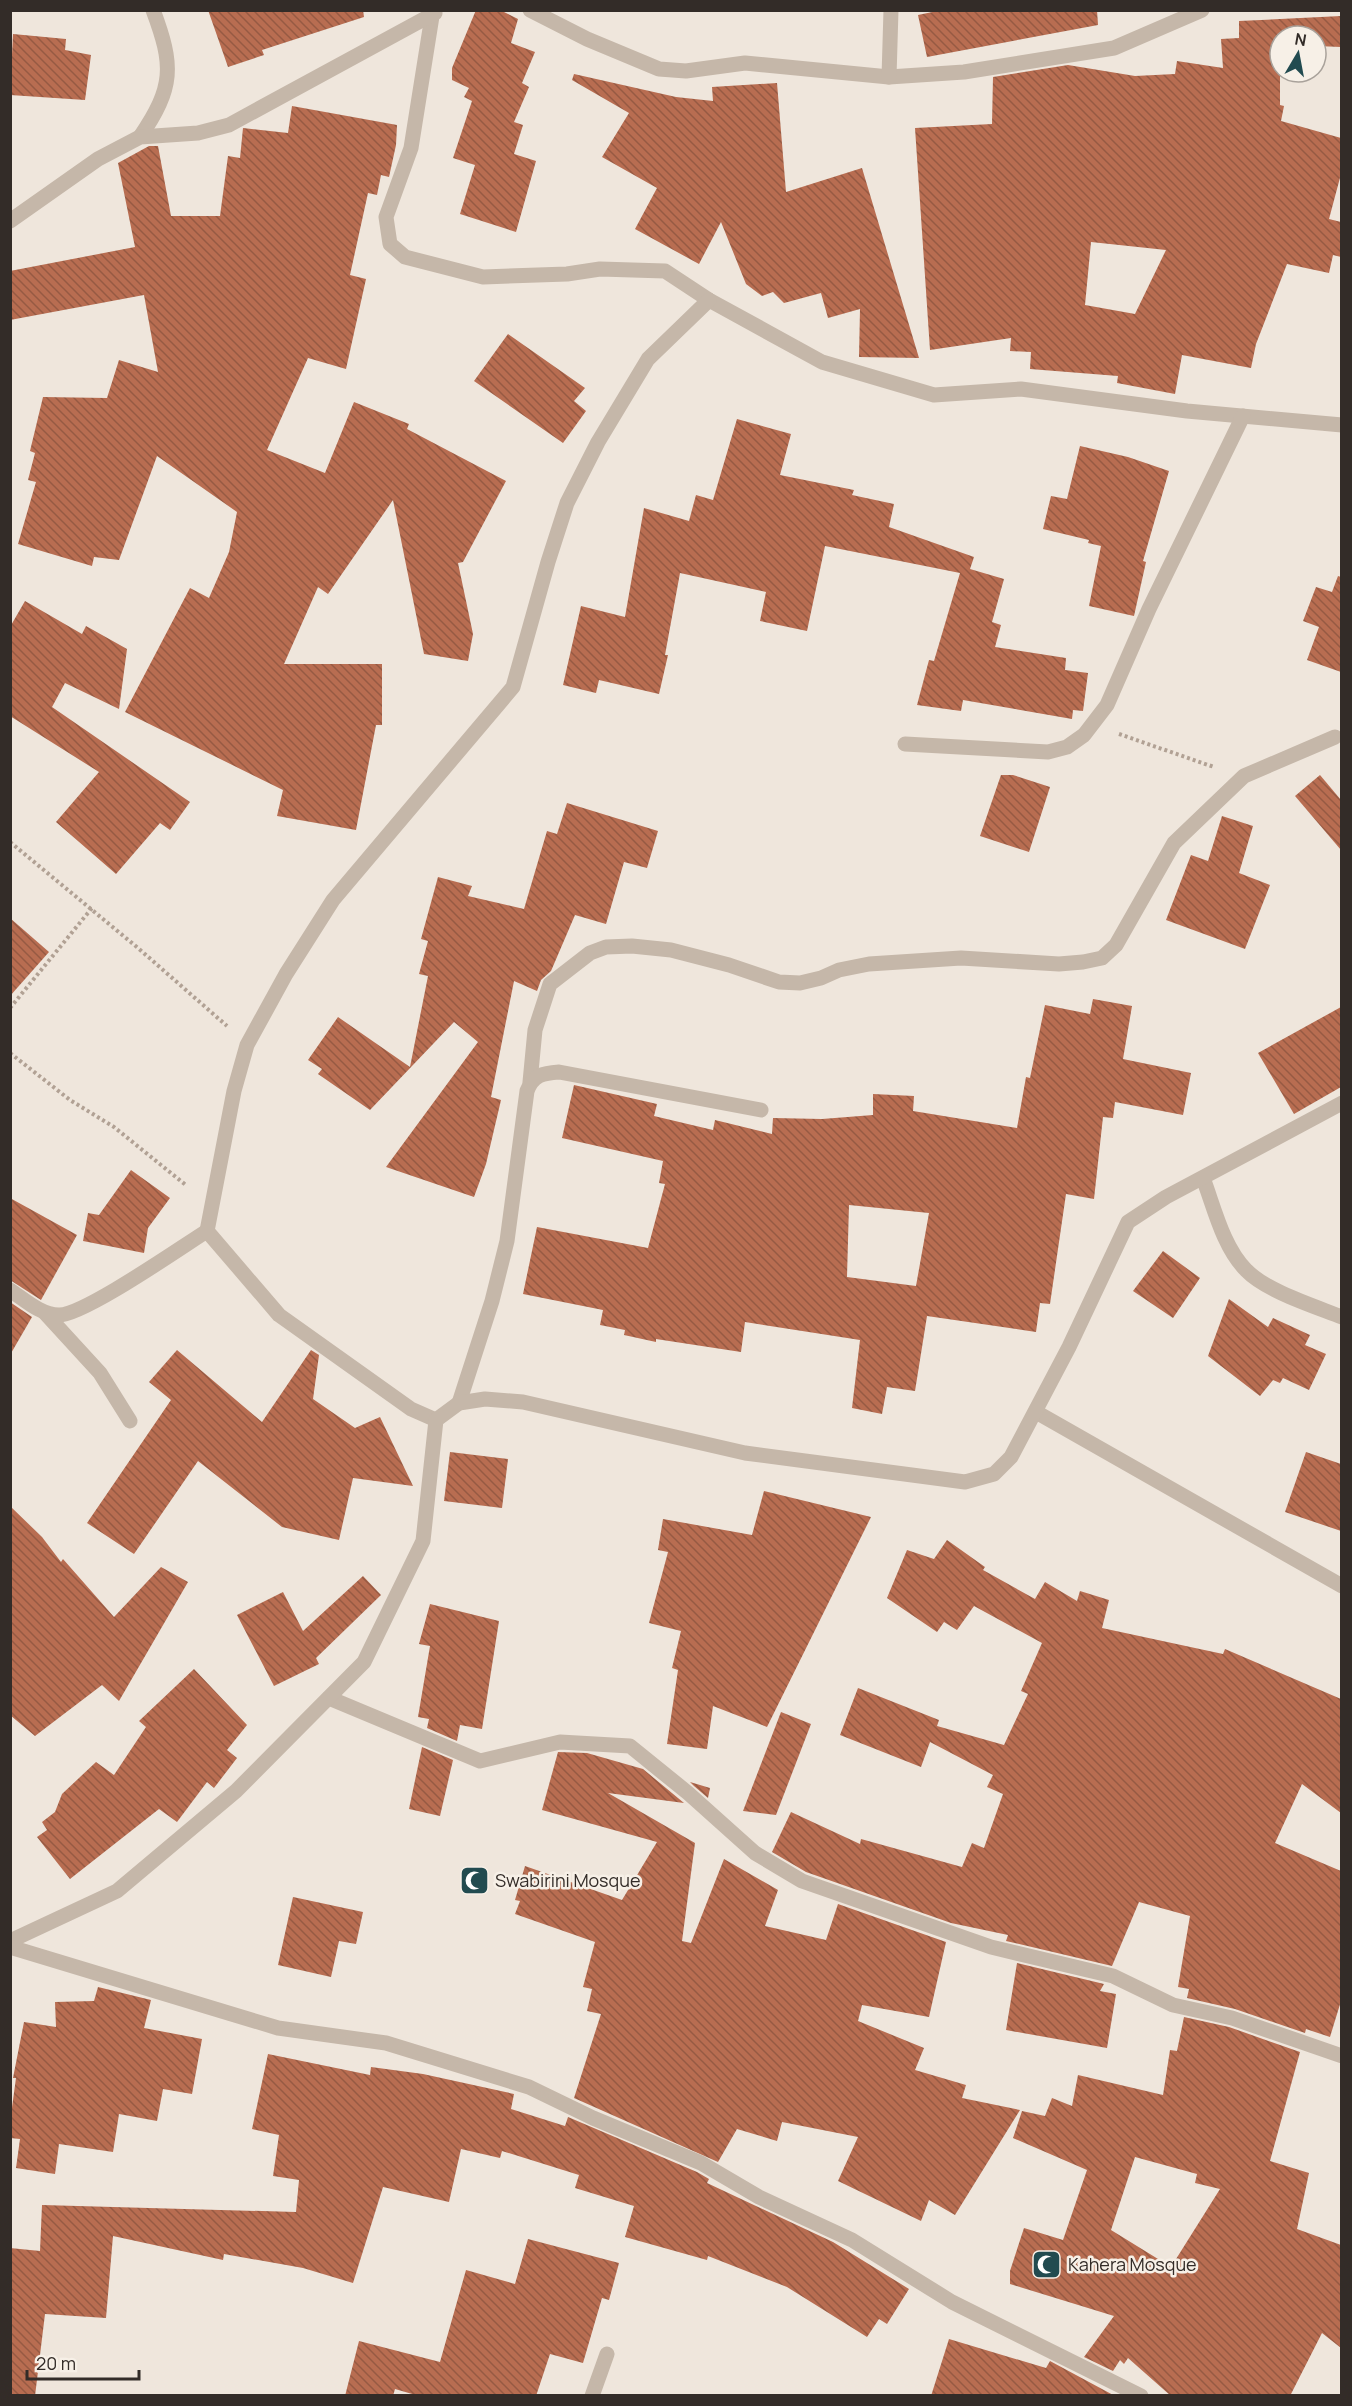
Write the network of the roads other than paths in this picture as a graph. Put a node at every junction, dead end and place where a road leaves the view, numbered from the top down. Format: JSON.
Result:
{"nodes":[{"id":1,"x":153,"y":10,"type":"edge"},
{"id":2,"x":530,"y":10,"type":"edge"},
{"id":3,"x":891,"y":10,"type":"edge"},
{"id":4,"x":1202,"y":10,"type":"edge"},
{"id":5,"x":434,"y":12,"type":"edge"},
{"id":6,"x":888,"y":77,"type":"junction"},
{"id":7,"x":140,"y":137,"type":"junction"},
{"id":8,"x":10,"y":221,"type":"edge"},
{"id":9,"x":709,"y":300,"type":"junction"},
{"id":10,"x":1243,"y":416,"type":"junction"},
{"id":11,"x":1341,"y":425,"type":"edge"},
{"id":12,"x":1335,"y":737,"type":"dead end"},
{"id":13,"x":905,"y":744,"type":"dead end"},
{"id":14,"x":530,"y":1082,"type":"junction"},
{"id":15,"x":1341,"y":1103,"type":"edge"},
{"id":16,"x":761,"y":1110,"type":"dead end"},
{"id":17,"x":1203,"y":1178,"type":"junction"},
{"id":18,"x":207,"y":1231,"type":"junction"},
{"id":19,"x":10,"y":1290,"type":"edge"},
{"id":20,"x":45,"y":1313,"type":"junction"},
{"id":21,"x":1341,"y":1317,"type":"edge"},
{"id":22,"x":459,"y":1403,"type":"junction"},
{"id":23,"x":1036,"y":1412,"type":"junction"},
{"id":24,"x":130,"y":1420,"type":"dead end"},
{"id":25,"x":436,"y":1420,"type":"junction"},
{"id":26,"x":1341,"y":1586,"type":"edge"},
{"id":27,"x":329,"y":1698,"type":"junction"},
{"id":28,"x":10,"y":1941,"type":"edge"},
{"id":29,"x":10,"y":1947,"type":"edge"},
{"id":30,"x":1341,"y":2056,"type":"edge"},
{"id":31,"x":607,"y":2354,"type":"dead end"},
{"id":32,"x":592,"y":2396,"type":"edge"},
{"id":33,"x":1141,"y":2396,"type":"edge"}],
"edges":[{"from":1,"to":7,"type":"street"},
{"from":2,"to":6,"type":"street"},
{"from":3,"to":6,"type":"street"},
{"from":4,"to":6,"type":"street"},
{"from":5,"to":7,"type":"street"},
{"from":5,"to":9,"type":"street"},
{"from":7,"to":8,"type":"street"},
{"from":9,"to":10,"type":"street"},
{"from":9,"to":18,"type":"street"},
{"from":10,"to":11,"type":"street"},
{"from":10,"to":13,"type":"street"},
{"from":12,"to":14,"type":"street"},
{"from":14,"to":16,"type":"street"},
{"from":14,"to":22,"type":"street"},
{"from":15,"to":17,"type":"street"},
{"from":17,"to":21,"type":"street"},
{"from":17,"to":23,"type":"street"},
{"from":18,"to":20,"type":"street"},
{"from":18,"to":25,"type":"street"},
{"from":19,"to":20,"type":"street"},
{"from":20,"to":24,"type":"street"},
{"from":22,"to":23,"type":"street"},
{"from":22,"to":25,"type":"street"},
{"from":23,"to":26,"type":"street"},
{"from":25,"to":27,"type":"street"},
{"from":27,"to":28,"type":"street"},
{"from":27,"to":30,"type":"street"},
{"from":29,"to":33,"type":"street"},
{"from":31,"to":32,"type":"street"}]}
